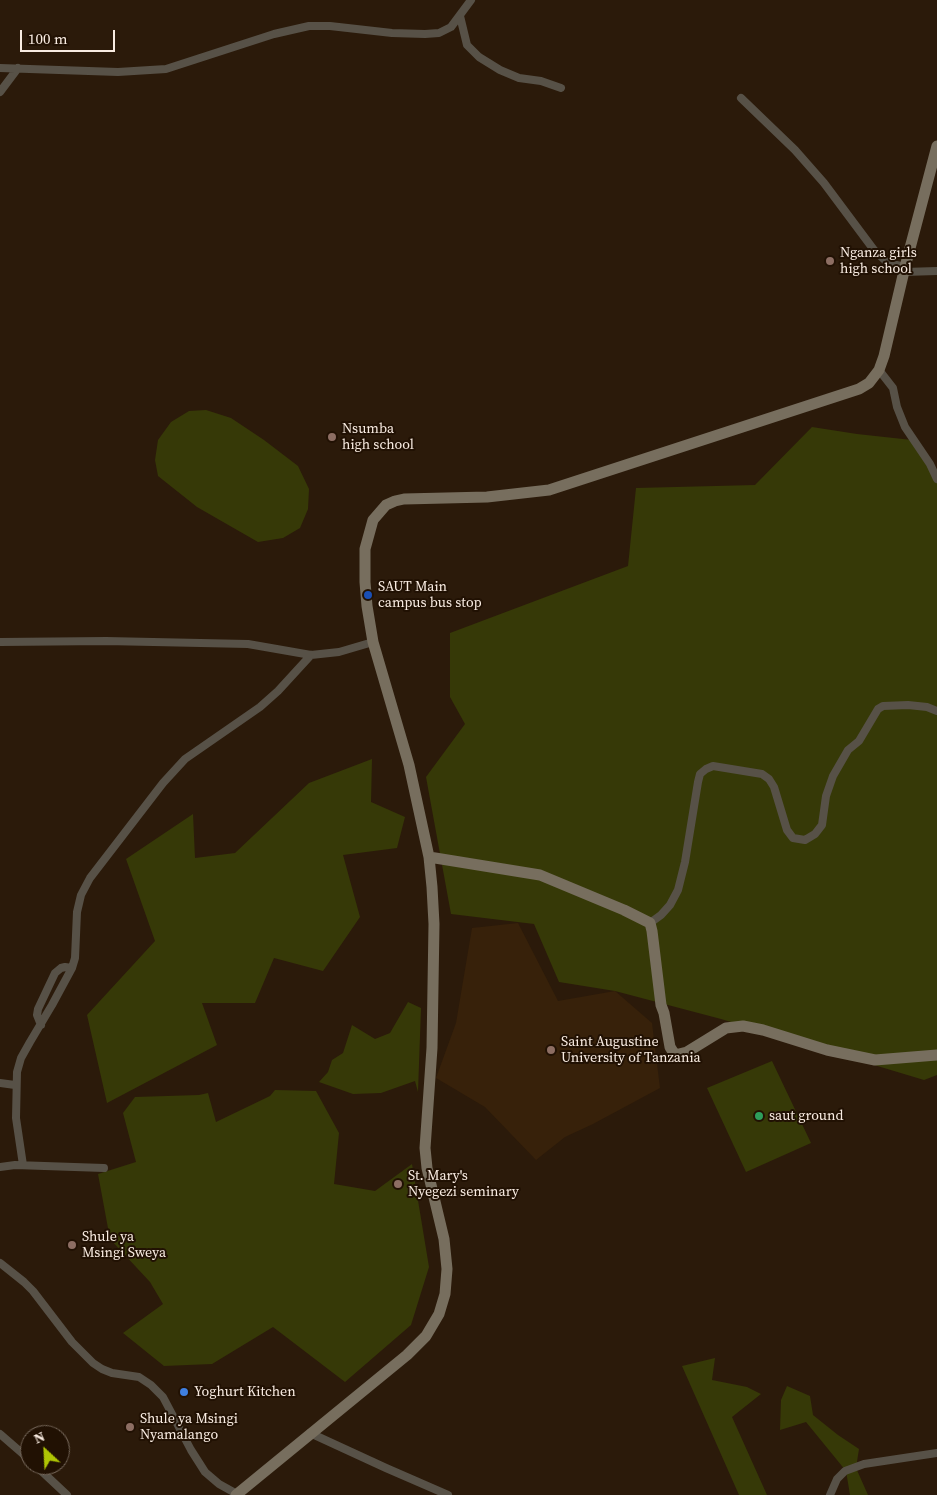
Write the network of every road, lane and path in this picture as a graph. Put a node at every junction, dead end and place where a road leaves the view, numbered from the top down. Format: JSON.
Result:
{"nodes":[{"id":1,"x":471,"y":0,"type":"edge"},
{"id":2,"x":460,"y":16,"type":"junction"},
{"id":3,"x":0,"y":68,"type":"edge"},
{"id":4,"x":18,"y":68,"type":"junction"},
{"id":5,"x":561,"y":88,"type":"dead end"},
{"id":6,"x":0,"y":92,"type":"edge"},
{"id":7,"x":741,"y":98,"type":"dead end"},
{"id":8,"x":937,"y":146,"type":"edge"},
{"id":9,"x":905,"y":270,"type":"junction"},
{"id":10,"x":937,"y":271,"type":"edge"},
{"id":11,"x":879,"y":370,"type":"junction"},
{"id":12,"x":937,"y":479,"type":"edge"},
{"id":13,"x":0,"y":642,"type":"edge"},
{"id":14,"x":373,"y":642,"type":"junction"},
{"id":15,"x":311,"y":655,"type":"junction"},
{"id":16,"x":937,"y":711,"type":"edge"},
{"id":17,"x":429,"y":858,"type":"junction"},
{"id":18,"x":650,"y":923,"type":"junction"},
{"id":19,"x":72,"y":968,"type":"junction"},
{"id":20,"x":66,"y":980,"type":"junction"},
{"id":21,"x":49,"y":988,"type":"junction"},
{"id":22,"x":41,"y":1025,"type":"junction"},
{"id":23,"x":937,"y":1055,"type":"edge"},
{"id":24,"x":0,"y":1083,"type":"edge"},
{"id":25,"x":15,"y":1085,"type":"junction"},
{"id":26,"x":20,"y":1148,"type":"junction"},
{"id":27,"x":23,"y":1165,"type":"junction"},
{"id":28,"x":3,"y":1166,"type":"edge"},
{"id":29,"x":104,"y":1168,"type":"dead end"},
{"id":30,"x":0,"y":1263,"type":"edge"},
{"id":31,"x":310,"y":1433,"type":"junction"},
{"id":32,"x":0,"y":1434,"type":"edge"},
{"id":33,"x":20,"y":1451,"type":"edge"},
{"id":34,"x":936,"y":1452,"type":"edge"},
{"id":35,"x":46,"y":1475,"type":"edge"},
{"id":36,"x":67,"y":1495,"type":"edge"},
{"id":37,"x":237,"y":1495,"type":"edge"},
{"id":38,"x":448,"y":1495,"type":"edge"},
{"id":39,"x":830,"y":1495,"type":"edge"}],
"edges":[{"from":1,"to":2,"type":"street"},
{"from":2,"to":4,"type":"street"},
{"from":2,"to":5,"type":"street"},
{"from":3,"to":4,"type":"street"},
{"from":4,"to":6,"type":"street"},
{"from":7,"to":9,"type":"street"},
{"from":8,"to":9,"type":"main road"},
{"from":9,"to":10,"type":"street"},
{"from":9,"to":11,"type":"main road"},
{"from":11,"to":12,"type":"street"},
{"from":11,"to":14,"type":"main road"},
{"from":13,"to":15,"type":"street"},
{"from":14,"to":15,"type":"street"},
{"from":14,"to":17,"type":"main road"},
{"from":15,"to":19,"type":"street"},
{"from":16,"to":18,"type":"street"},
{"from":17,"to":18,"type":"main road"},
{"from":17,"to":31,"type":"main road"},
{"from":18,"to":23,"type":"main road"},
{"from":19,"to":20,"type":"street"},
{"from":19,"to":21,"type":"street"},
{"from":20,"to":21,"type":"street"},
{"from":20,"to":22,"type":"street"},
{"from":21,"to":22,"type":"street"},
{"from":22,"to":25,"type":"street"},
{"from":24,"to":25,"type":"street"},
{"from":25,"to":26,"type":"street"},
{"from":26,"to":27,"type":"street"},
{"from":26,"to":28,"type":"street"},
{"from":27,"to":28,"type":"street"},
{"from":27,"to":29,"type":"street"},
{"from":30,"to":37,"type":"street"},
{"from":31,"to":37,"type":"main road"},
{"from":31,"to":38,"type":"street"},
{"from":32,"to":33,"type":"street"},
{"from":34,"to":39,"type":"street"},
{"from":35,"to":36,"type":"street"}]}
